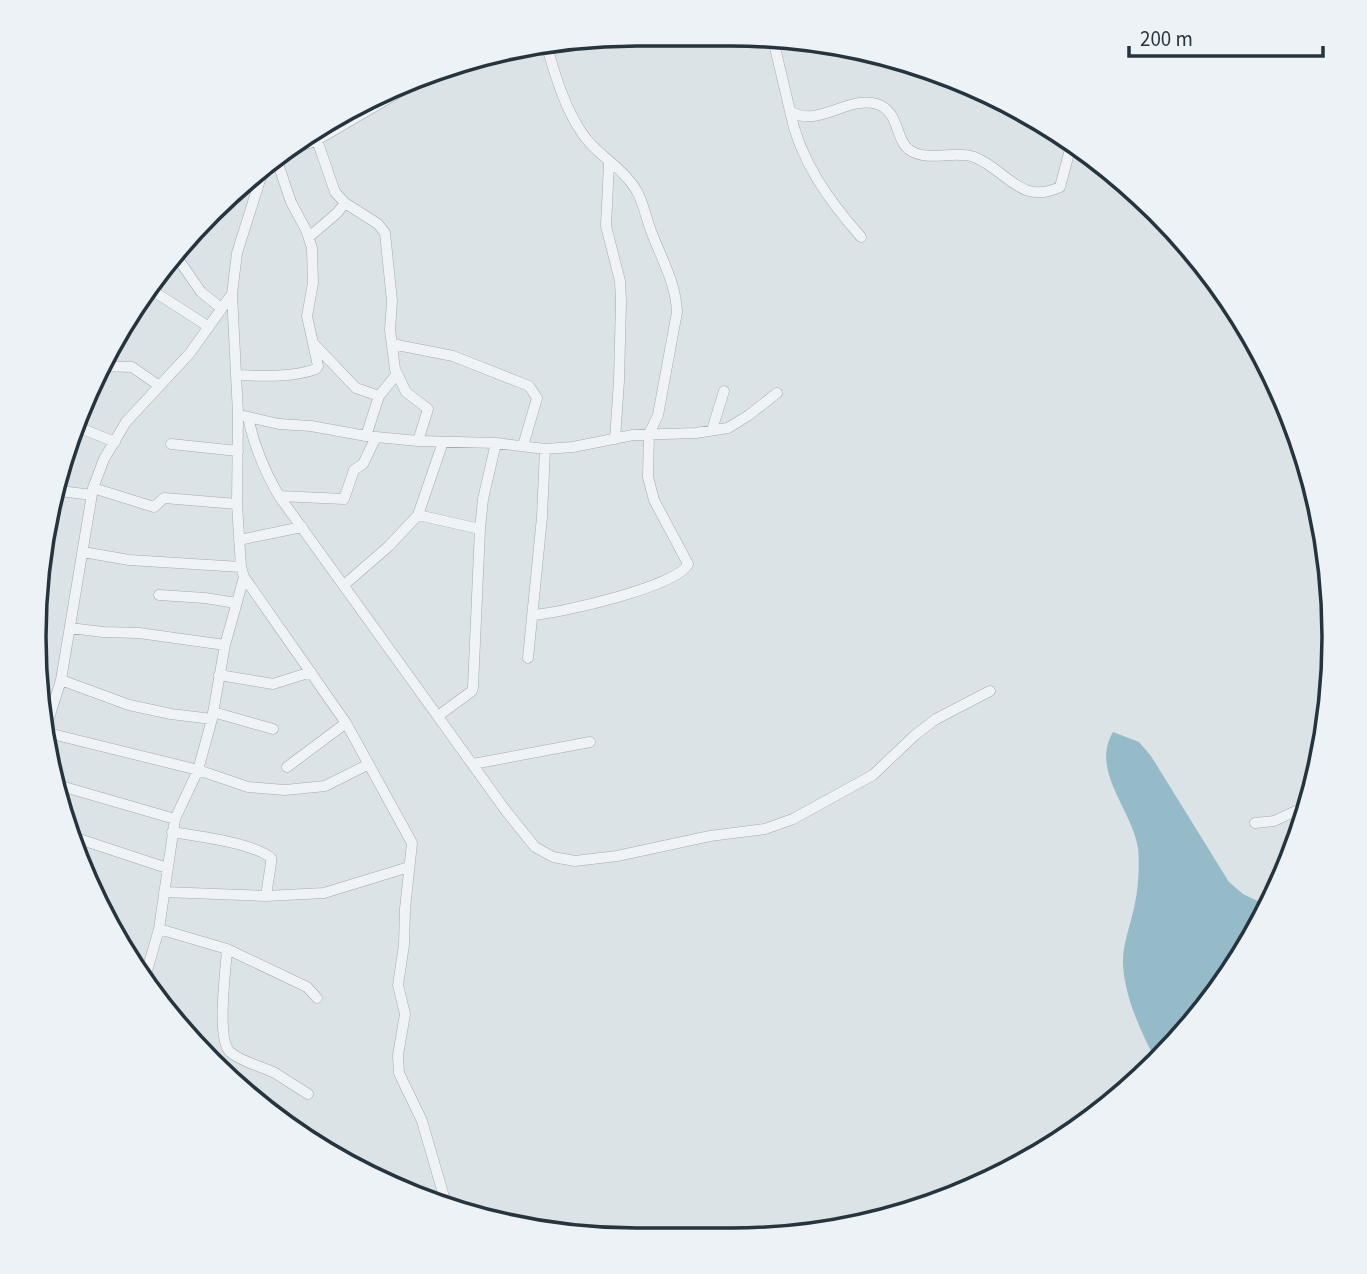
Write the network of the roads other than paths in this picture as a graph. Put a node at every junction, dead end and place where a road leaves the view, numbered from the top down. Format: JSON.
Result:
{"nodes":[{"id":1,"x":775,"y":48,"type":"edge"},
{"id":2,"x":550,"y":53,"type":"edge"},
{"id":3,"x":376,"y":106,"type":"edge"},
{"id":4,"x":790,"y":111,"type":"junction"},
{"id":5,"x":317,"y":140,"type":"joint"},
{"id":6,"x":1069,"y":153,"type":"edge"},
{"id":7,"x":609,"y":163,"type":"junction"},
{"id":8,"x":279,"y":167,"type":"edge"},
{"id":9,"x":260,"y":181,"type":"edge"},
{"id":10,"x":345,"y":203,"type":"junction"},
{"id":11,"x":309,"y":237,"type":"junction"},
{"id":12,"x":861,"y":237,"type":"dead end"},
{"id":13,"x":180,"y":262,"type":"edge"},
{"id":14,"x":156,"y":293,"type":"edge"},
{"id":15,"x":232,"y":294,"type":"junction"},
{"id":16,"x":221,"y":308,"type":"junction"},
{"id":17,"x":209,"y":327,"type":"junction"},
{"id":18,"x":313,"y":344,"type":"junction"},
{"id":19,"x":392,"y":344,"type":"junction"},
{"id":20,"x":111,"y":366,"type":"edge"},
{"id":21,"x":397,"y":374,"type":"junction"},
{"id":22,"x":236,"y":375,"type":"junction"},
{"id":23,"x":158,"y":385,"type":"junction"},
{"id":24,"x":724,"y":391,"type":"dead end"},
{"id":25,"x":777,"y":393,"type":"dead end"},
{"id":26,"x":379,"y":396,"type":"junction"},
{"id":27,"x":243,"y":415,"type":"junction"},
{"id":28,"x":84,"y":430,"type":"edge"},
{"id":29,"x":712,"y":430,"type":"junction"},
{"id":30,"x":649,"y":434,"type":"junction"},
{"id":31,"x":371,"y":437,"type":"junction"},
{"id":32,"x":615,"y":439,"type":"junction"},
{"id":33,"x":418,"y":441,"type":"junction"},
{"id":34,"x":115,"y":442,"type":"junction"},
{"id":35,"x":443,"y":442,"type":"junction"},
{"id":36,"x":496,"y":443,"type":"junction"},
{"id":37,"x":171,"y":444,"type":"dead end"},
{"id":38,"x":523,"y":446,"type":"junction"},
{"id":39,"x":545,"y":449,"type":"junction"},
{"id":40,"x":238,"y":451,"type":"junction"},
{"id":41,"x":65,"y":490,"type":"edge"},
{"id":42,"x":93,"y":491,"type":"junction"},
{"id":43,"x":279,"y":496,"type":"junction"},
{"id":44,"x":237,"y":504,"type":"junction"},
{"id":45,"x":418,"y":515,"type":"junction"},
{"id":46,"x":302,"y":527,"type":"junction"},
{"id":47,"x":480,"y":529,"type":"junction"},
{"id":48,"x":239,"y":540,"type":"junction"},
{"id":49,"x":83,"y":552,"type":"junction"},
{"id":50,"x":243,"y":572,"type":"junction"},
{"id":51,"x":344,"y":585,"type":"junction"},
{"id":52,"x":159,"y":596,"type":"dead end"},
{"id":53,"x":236,"y":603,"type":"junction"},
{"id":54,"x":532,"y":615,"type":"junction"},
{"id":55,"x":70,"y":628,"type":"junction"},
{"id":56,"x":225,"y":645,"type":"junction"},
{"id":57,"x":528,"y":658,"type":"dead end"},
{"id":58,"x":312,"y":672,"type":"junction"},
{"id":59,"x":219,"y":675,"type":"junction"},
{"id":60,"x":61,"y":680,"type":"junction"},
{"id":61,"x":990,"y":691,"type":"dead end"},
{"id":62,"x":51,"y":713,"type":"edge"},
{"id":63,"x":212,"y":716,"type":"junction"},
{"id":64,"x":438,"y":716,"type":"junction"},
{"id":65,"x":346,"y":723,"type":"junction"},
{"id":66,"x":273,"y":729,"type":"dead end"},
{"id":67,"x":55,"y":737,"type":"edge"},
{"id":68,"x":590,"y":742,"type":"dead end"},
{"id":69,"x":369,"y":764,"type":"junction"},
{"id":70,"x":473,"y":764,"type":"junction"},
{"id":71,"x":287,"y":767,"type":"dead end"},
{"id":72,"x":198,"y":769,"type":"junction"},
{"id":73,"x":65,"y":787,"type":"edge"},
{"id":74,"x":1295,"y":811,"type":"edge"},
{"id":75,"x":175,"y":819,"type":"junction"},
{"id":76,"x":1255,"y":823,"type":"dead end"},
{"id":77,"x":172,"y":832,"type":"junction"},
{"id":78,"x":82,"y":840,"type":"edge"},
{"id":79,"x":409,"y":867,"type":"junction"},
{"id":80,"x":167,"y":868,"type":"junction"},
{"id":81,"x":164,"y":892,"type":"junction"},
{"id":82,"x":266,"y":896,"type":"junction"},
{"id":83,"x":159,"y":929,"type":"junction"},
{"id":84,"x":227,"y":949,"type":"junction"},
{"id":85,"x":147,"y":969,"type":"edge"},
{"id":86,"x":317,"y":998,"type":"dead end"},
{"id":87,"x":308,"y":1094,"type":"dead end"},
{"id":88,"x":444,"y":1196,"type":"edge"}],
"edges":[{"from":1,"to":4,"type":"street"},
{"from":2,"to":7,"type":"street"},
{"from":3,"to":5,"type":"street"},
{"from":4,"to":6,"type":"street"},
{"from":4,"to":12,"type":"street"},
{"from":5,"to":10,"type":"street"},
{"from":7,"to":30,"type":"street"},
{"from":7,"to":32,"type":"street"},
{"from":8,"to":11,"type":"street"},
{"from":9,"to":15,"type":"street"},
{"from":10,"to":11,"type":"street"},
{"from":10,"to":19,"type":"street"},
{"from":11,"to":18,"type":"street"},
{"from":13,"to":16,"type":"street"},
{"from":14,"to":17,"type":"street"},
{"from":15,"to":16,"type":"street"},
{"from":15,"to":22,"type":"street"},
{"from":16,"to":17,"type":"street"},
{"from":17,"to":23,"type":"street"},
{"from":18,"to":22,"type":"street"},
{"from":18,"to":26,"type":"street"},
{"from":19,"to":21,"type":"street"},
{"from":19,"to":38,"type":"street"},
{"from":20,"to":23,"type":"street"},
{"from":21,"to":26,"type":"street"},
{"from":21,"to":33,"type":"street"},
{"from":22,"to":27,"type":"street"},
{"from":23,"to":34,"type":"street"},
{"from":24,"to":29,"type":"street"},
{"from":25,"to":29,"type":"street"},
{"from":26,"to":31,"type":"street"},
{"from":27,"to":31,"type":"street"},
{"from":27,"to":40,"type":"street"},
{"from":27,"to":43,"type":"street"},
{"from":28,"to":34,"type":"street"},
{"from":29,"to":30,"type":"street"},
{"from":30,"to":32,"type":"street"},
{"from":30,"to":54,"type":"street"},
{"from":31,"to":33,"type":"street"},
{"from":31,"to":43,"type":"street"},
{"from":32,"to":39,"type":"street"},
{"from":33,"to":35,"type":"street"},
{"from":34,"to":42,"type":"street"},
{"from":35,"to":36,"type":"street"},
{"from":35,"to":45,"type":"street"},
{"from":36,"to":38,"type":"street"},
{"from":36,"to":47,"type":"street"},
{"from":37,"to":40,"type":"street"},
{"from":38,"to":39,"type":"street"},
{"from":39,"to":54,"type":"street"},
{"from":40,"to":44,"type":"street"},
{"from":41,"to":42,"type":"street"},
{"from":42,"to":44,"type":"street"},
{"from":42,"to":49,"type":"street"},
{"from":43,"to":46,"type":"street"},
{"from":44,"to":48,"type":"street"},
{"from":45,"to":47,"type":"street"},
{"from":45,"to":51,"type":"street"},
{"from":46,"to":48,"type":"street"},
{"from":46,"to":51,"type":"street"},
{"from":47,"to":64,"type":"street"},
{"from":48,"to":50,"type":"street"},
{"from":49,"to":50,"type":"street"},
{"from":49,"to":55,"type":"street"},
{"from":50,"to":53,"type":"street"},
{"from":50,"to":58,"type":"street"},
{"from":51,"to":64,"type":"street"},
{"from":52,"to":53,"type":"street"},
{"from":53,"to":56,"type":"street"},
{"from":54,"to":57,"type":"street"},
{"from":55,"to":56,"type":"street"},
{"from":55,"to":60,"type":"street"},
{"from":56,"to":59,"type":"street"},
{"from":58,"to":59,"type":"street"},
{"from":58,"to":65,"type":"street"},
{"from":59,"to":63,"type":"street"},
{"from":60,"to":62,"type":"street"},
{"from":60,"to":63,"type":"street"},
{"from":61,"to":70,"type":"street"},
{"from":63,"to":66,"type":"street"},
{"from":63,"to":72,"type":"street"},
{"from":64,"to":70,"type":"street"},
{"from":65,"to":69,"type":"street"},
{"from":65,"to":71,"type":"street"},
{"from":67,"to":72,"type":"street"},
{"from":68,"to":70,"type":"street"},
{"from":69,"to":72,"type":"street"},
{"from":69,"to":79,"type":"street"},
{"from":72,"to":75,"type":"street"},
{"from":73,"to":75,"type":"street"},
{"from":74,"to":76,"type":"street"},
{"from":75,"to":77,"type":"street"},
{"from":77,"to":80,"type":"street"},
{"from":77,"to":82,"type":"street"},
{"from":78,"to":80,"type":"street"},
{"from":79,"to":82,"type":"street"},
{"from":79,"to":88,"type":"street"},
{"from":80,"to":81,"type":"street"},
{"from":81,"to":82,"type":"street"},
{"from":81,"to":83,"type":"street"},
{"from":83,"to":84,"type":"street"},
{"from":83,"to":85,"type":"street"},
{"from":84,"to":86,"type":"street"},
{"from":84,"to":87,"type":"street"}]}
